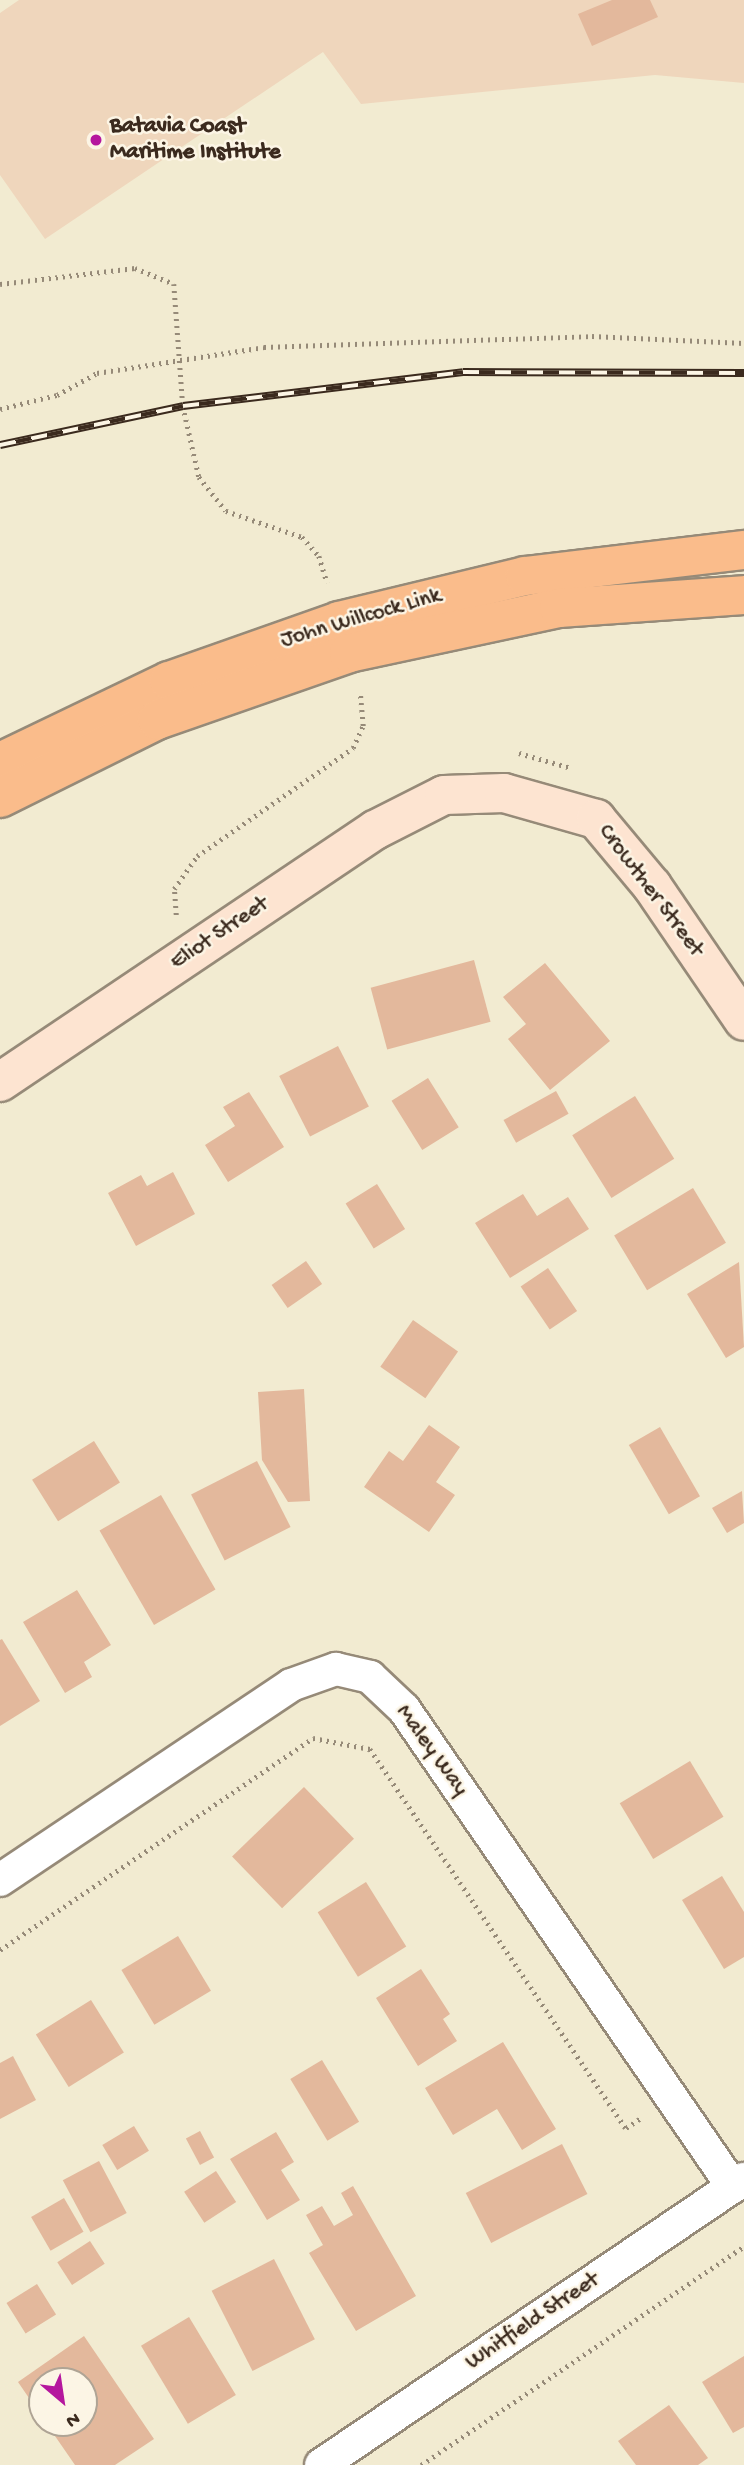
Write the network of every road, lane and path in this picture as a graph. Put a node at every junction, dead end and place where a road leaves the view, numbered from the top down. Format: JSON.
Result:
{"nodes":[{"id":1,"x":0,"y":284,"type":"edge"},
{"id":2,"x":744,"y":342,"type":"edge"},
{"id":3,"x":180,"y":358,"type":"junction"},
{"id":4,"x":0,"y":410,"type":"edge"},
{"id":5,"x":744,"y":550,"type":"edge"},
{"id":6,"x":331,"y":594,"type":"dead end"},
{"id":7,"x":744,"y":595,"type":"edge"},
{"id":8,"x":356,"y":678,"type":"dead end"},
{"id":9,"x":0,"y":762,"type":"edge"},
{"id":10,"x":444,"y":794,"type":"joint"},
{"id":11,"x":0,"y":798,"type":"edge"},
{"id":12,"x":176,"y":916,"type":"dead end"},
{"id":13,"x":744,"y":1021,"type":"edge"},
{"id":14,"x":0,"y":1082,"type":"edge"},
{"id":15,"x":0,"y":1880,"type":"edge"},
{"id":16,"x":0,"y":1950,"type":"edge"},
{"id":17,"x":626,"y":2128,"type":"dead end"},
{"id":18,"x":738,"y":2183,"type":"edge"},
{"id":19,"x":744,"y":2246,"type":"edge"},
{"id":20,"x":321,"y":2465,"type":"edge"},
{"id":21,"x":421,"y":2465,"type":"edge"}],
"edges":[{"from":1,"to":3,"type":"path"},
{"from":2,"to":3,"type":"path"},
{"from":3,"to":4,"type":"path"},
{"from":3,"to":6,"type":"path"},
{"from":5,"to":9,"type":"main road","name":"John Willcock Link"},
{"from":7,"to":11,"type":"main road","name":"John Willcock Link"},
{"from":8,"to":12,"type":"path"},
{"from":10,"to":13,"type":"street","name":"Crowther Street"},
{"from":10,"to":14,"type":"street","name":"Eliot Street"},
{"from":15,"to":18,"type":"street","name":"Maley Way"},
{"from":16,"to":17,"type":"path"},
{"from":18,"to":20,"type":"street","name":"Whitfield Street"},
{"from":19,"to":21,"type":"path"}]}
